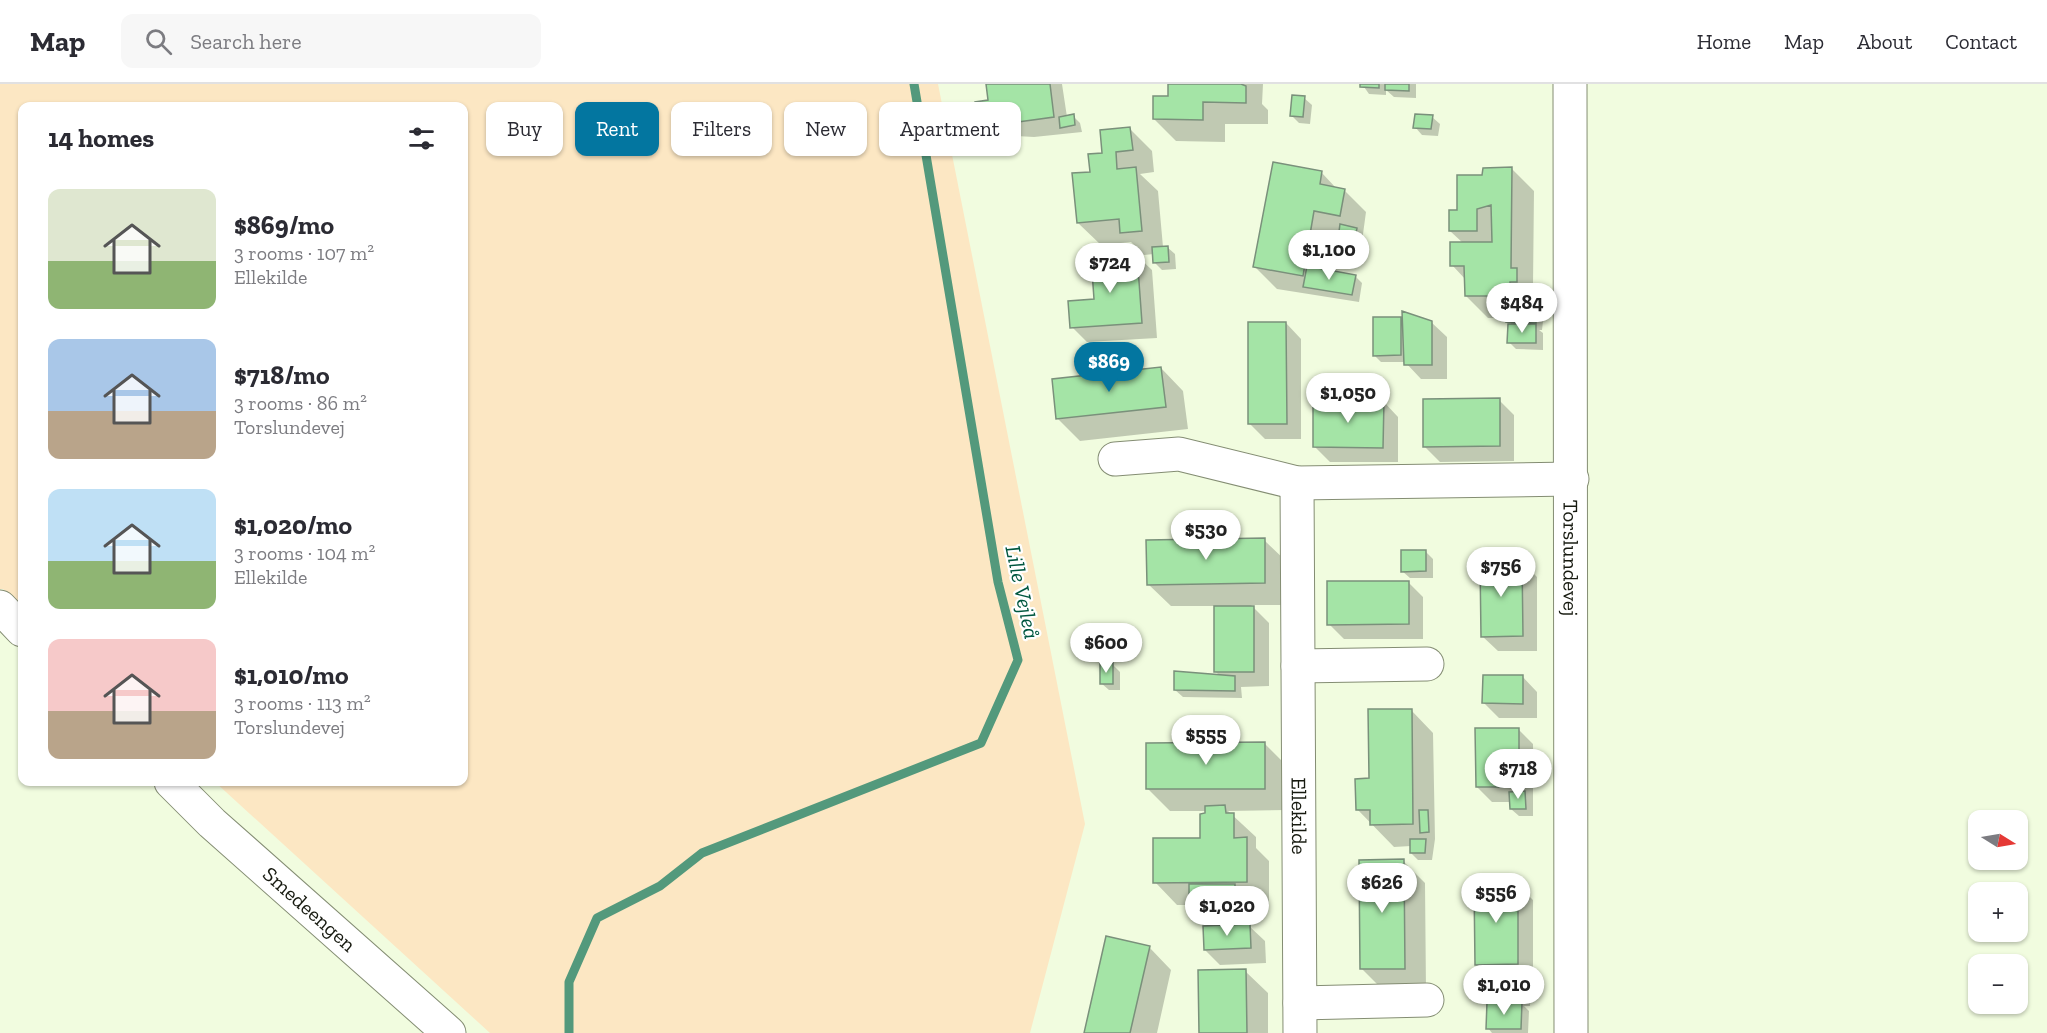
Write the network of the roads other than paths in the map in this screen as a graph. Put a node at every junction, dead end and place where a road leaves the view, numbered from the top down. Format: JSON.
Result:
{"nodes":[{"id":1,"x":1570,"y":84,"type":"edge"},
{"id":2,"x":1115,"y":459,"type":"dead end"},
{"id":3,"x":1572,"y":479,"type":"junction"},
{"id":4,"x":1296,"y":483,"type":"junction"},
{"id":5,"x":0,"y":608,"type":"edge"},
{"id":6,"x":18,"y":626,"type":"edge"},
{"id":7,"x":1427,"y":664,"type":"dead end"},
{"id":8,"x":1298,"y":666,"type":"junction"},
{"id":9,"x":175,"y":786,"type":"edge"},
{"id":10,"x":1427,"y":1000,"type":"dead end"},
{"id":11,"x":1300,"y":1018,"type":"edge"},
{"id":12,"x":449,"y":1033,"type":"edge"},
{"id":13,"x":1571,"y":1033,"type":"edge"}],
"edges":[{"from":1,"to":3,"type":"street","name":"Torslundevej"},
{"from":2,"to":4,"type":"street"},
{"from":3,"to":4,"type":"street"},
{"from":3,"to":13,"type":"street","name":"Torslundevej"},
{"from":4,"to":8,"type":"street","name":"Ellekilde"},
{"from":5,"to":6,"type":"street"},
{"from":7,"to":8,"type":"street"},
{"from":8,"to":11,"type":"street","name":"Ellekilde"},
{"from":9,"to":12,"type":"street","name":"Smedeengen"},
{"from":10,"to":11,"type":"street","name":"Ellekilde"}]}
